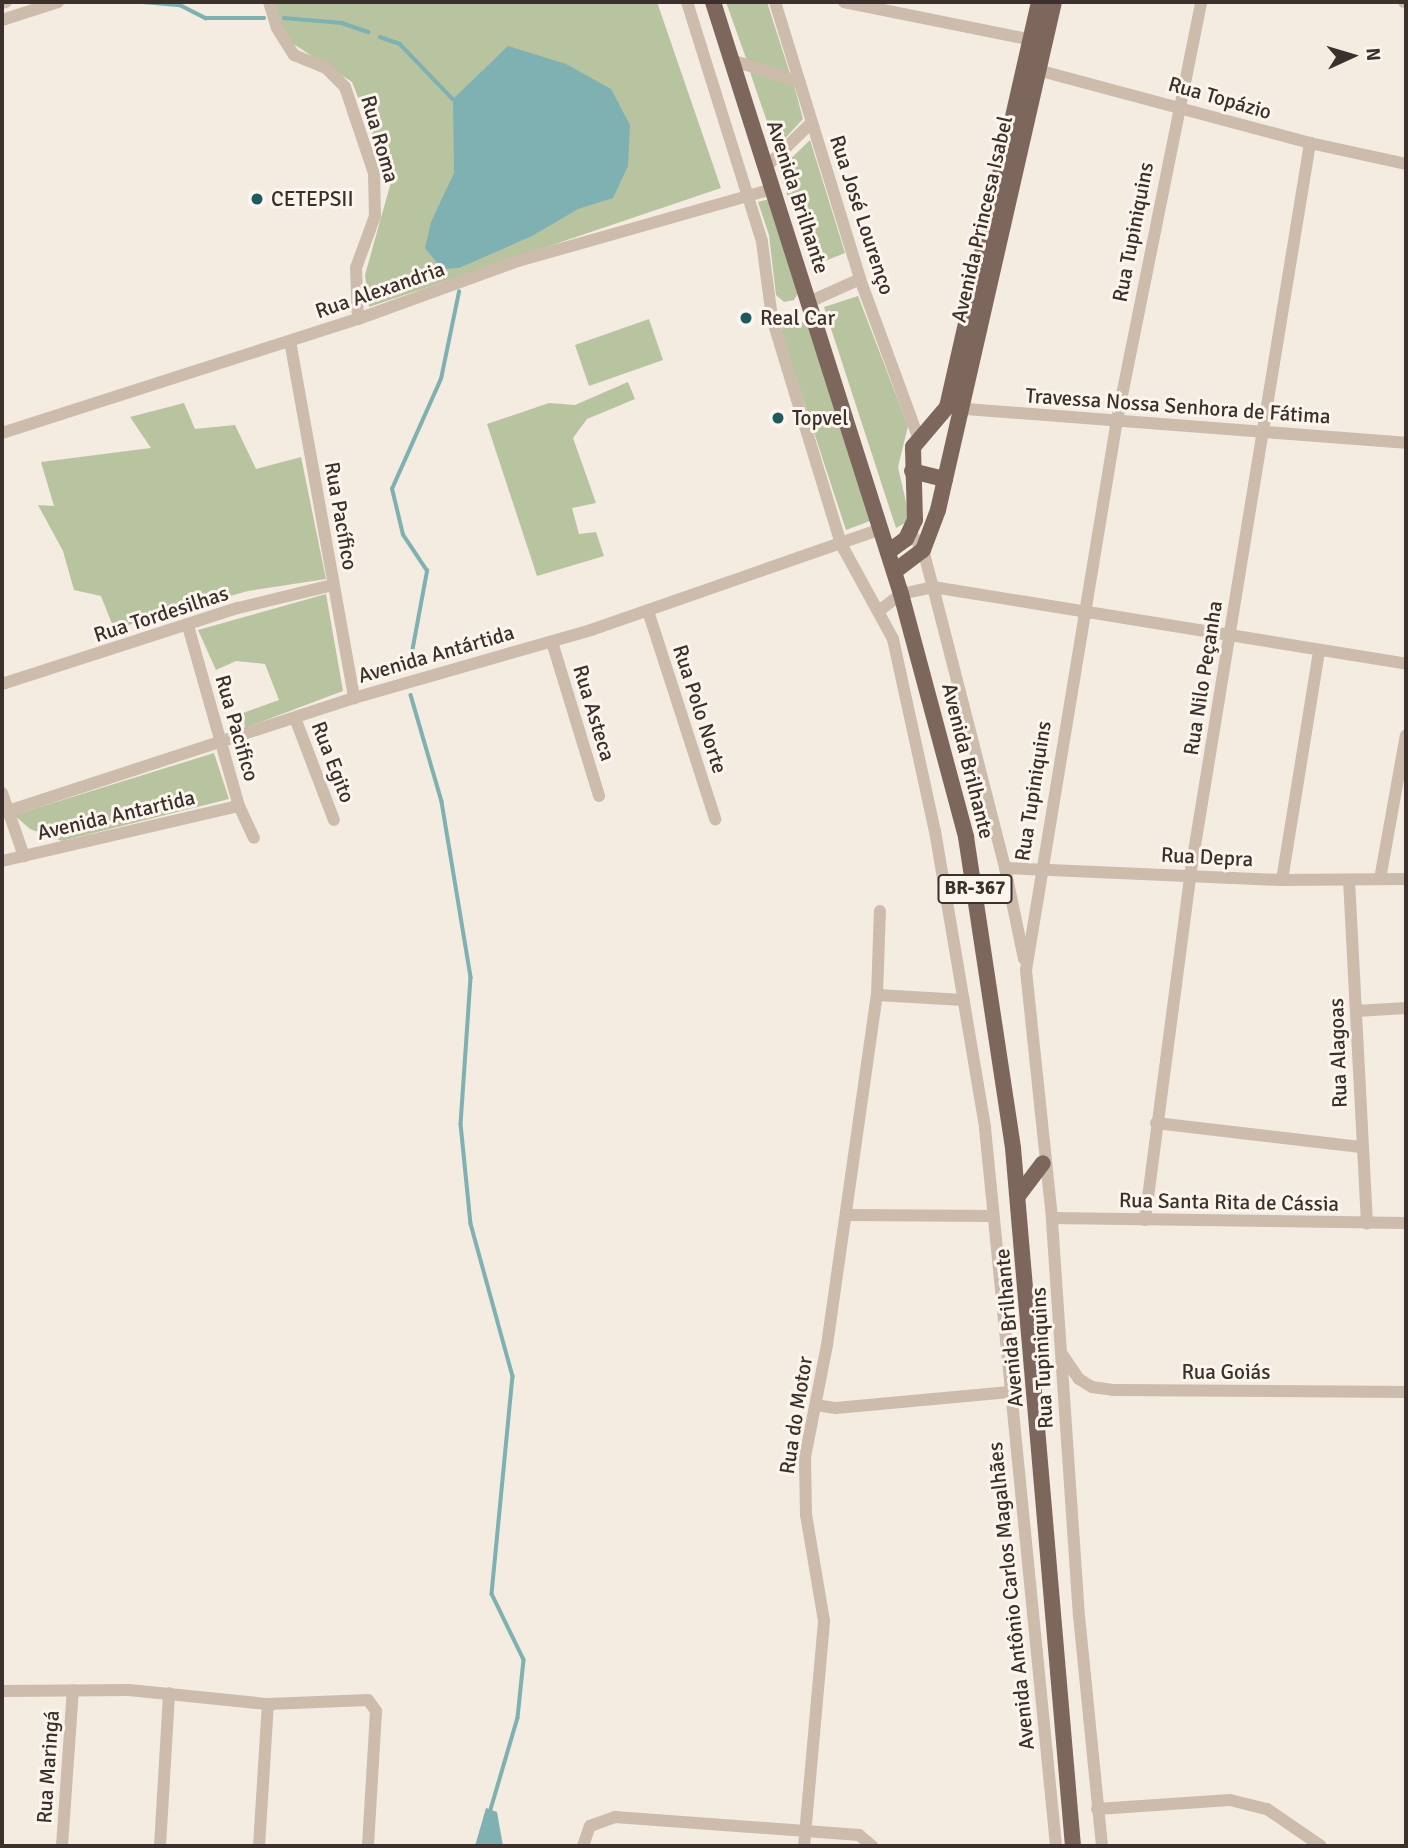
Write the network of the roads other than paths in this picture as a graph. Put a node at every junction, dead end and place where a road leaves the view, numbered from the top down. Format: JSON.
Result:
{"nodes":[{"id":1,"x":14,"y":2,"type":"edge"},
{"id":2,"x":58,"y":2,"type":"edge"},
{"id":3,"x":269,"y":2,"type":"edge"},
{"id":4,"x":687,"y":2,"type":"edge"},
{"id":5,"x":713,"y":2,"type":"edge"},
{"id":6,"x":775,"y":2,"type":"edge"},
{"id":7,"x":844,"y":2,"type":"edge"},
{"id":8,"x":1039,"y":2,"type":"edge"},
{"id":9,"x":1054,"y":2,"type":"edge"},
{"id":10,"x":1201,"y":2,"type":"edge"},
{"id":11,"x":18,"y":15,"type":"junction"},
{"id":12,"x":2,"y":20,"type":"edge"},
{"id":13,"x":1038,"y":41,"type":"junction"},
{"id":14,"x":731,"y":60,"type":"junction"},
{"id":15,"x":1032,"y":68,"type":"junction"},
{"id":16,"x":800,"y":82,"type":"junction"},
{"id":17,"x":1177,"y":106,"type":"junction"},
{"id":18,"x":812,"y":122,"type":"junction"},
{"id":19,"x":1310,"y":143,"type":"junction"},
{"id":20,"x":1406,"y":164,"type":"edge"},
{"id":21,"x":766,"y":167,"type":"junction"},
{"id":22,"x":772,"y":189,"type":"junction"},
{"id":23,"x":748,"y":195,"type":"junction"},
{"id":24,"x":860,"y":279,"type":"junction"},
{"id":25,"x":809,"y":302,"type":"junction"},
{"id":26,"x":358,"y":319,"type":"junction"},
{"id":27,"x":290,"y":341,"type":"junction"},
{"id":28,"x":954,"y":408,"type":"junction"},
{"id":29,"x":1117,"y":420,"type":"junction"},
{"id":30,"x":1262,"y":432,"type":"junction"},
{"id":31,"x":2,"y":433,"type":"edge"},
{"id":32,"x":922,"y":437,"type":"junction"},
{"id":33,"x":1406,"y":443,"type":"edge"},
{"id":34,"x":952,"y":446,"type":"junction"},
{"id":35,"x":912,"y":471,"type":"junction"},
{"id":36,"x":944,"y":479,"type":"junction"},
{"id":37,"x":881,"y":529,"type":"junction"},
{"id":38,"x":910,"y":532,"type":"junction"},
{"id":39,"x":841,"y":544,"type":"junction"},
{"id":40,"x":923,"y":550,"type":"junction"},
{"id":41,"x":888,"y":552,"type":"junction"},
{"id":42,"x":895,"y":571,"type":"junction"},
{"id":43,"x":333,"y":584,"type":"junction"},
{"id":44,"x":933,"y":587,"type":"junction"},
{"id":45,"x":901,"y":594,"type":"junction"},
{"id":46,"x":880,"y":610,"type":"junction"},
{"id":47,"x":648,"y":611,"type":"junction"},
{"id":48,"x":1083,"y":611,"type":"junction"},
{"id":49,"x":188,"y":626,"type":"junction"},
{"id":50,"x":1229,"y":636,"type":"junction"},
{"id":51,"x":552,"y":642,"type":"junction"},
{"id":52,"x":1319,"y":652,"type":"junction"},
{"id":53,"x":1406,"y":664,"type":"edge"},
{"id":54,"x":2,"y":684,"type":"edge"},
{"id":55,"x":354,"y":698,"type":"junction"},
{"id":56,"x":295,"y":718,"type":"junction"},
{"id":57,"x":1406,"y":735,"type":"edge"},
{"id":58,"x":221,"y":745,"type":"junction"},
{"id":59,"x":2,"y":793,"type":"edge"},
{"id":60,"x":599,"y":796,"type":"dead end"},
{"id":61,"x":239,"y":806,"type":"junction"},
{"id":62,"x":5,"y":812,"type":"edge"},
{"id":63,"x":715,"y":819,"type":"dead end"},
{"id":64,"x":334,"y":820,"type":"dead end"},
{"id":65,"x":254,"y":838,"type":"dead end"},
{"id":66,"x":24,"y":856,"type":"junction"},
{"id":67,"x":2,"y":861,"type":"edge"},
{"id":68,"x":1005,"y":868,"type":"junction"},
{"id":69,"x":1040,"y":869,"type":"junction"},
{"id":70,"x":1190,"y":876,"type":"junction"},
{"id":71,"x":1406,"y":879,"type":"edge"},
{"id":72,"x":1282,"y":880,"type":"junction"},
{"id":73,"x":1349,"y":880,"type":"junction"},
{"id":74,"x":1380,"y":880,"type":"junction"},
{"id":75,"x":880,"y":911,"type":"dead end"},
{"id":76,"x":1026,"y":970,"type":"junction"},
{"id":77,"x":877,"y":995,"type":"junction"},
{"id":78,"x":964,"y":1000,"type":"junction"},
{"id":79,"x":1406,"y":1008,"type":"edge"},
{"id":80,"x":1356,"y":1011,"type":"junction"},
{"id":81,"x":1156,"y":1123,"type":"junction"},
{"id":82,"x":1361,"y":1147,"type":"junction"},
{"id":83,"x":1043,"y":1163,"type":"junction"},
{"id":84,"x":1018,"y":1196,"type":"junction"},
{"id":85,"x":846,"y":1215,"type":"junction"},
{"id":86,"x":993,"y":1216,"type":"junction"},
{"id":87,"x":1052,"y":1217,"type":"junction"},
{"id":88,"x":1145,"y":1220,"type":"junction"},
{"id":89,"x":1406,"y":1223,"type":"edge"},
{"id":90,"x":1367,"y":1224,"type":"junction"},
{"id":91,"x":1061,"y":1353,"type":"junction"},
{"id":92,"x":1009,"y":1392,"type":"junction"},
{"id":93,"x":1406,"y":1392,"type":"edge"},
{"id":94,"x":816,"y":1405,"type":"junction"},
{"id":95,"x":1049,"y":1552,"type":"junction"},
{"id":96,"x":1032,"y":1593,"type":"junction"},
{"id":97,"x":73,"y":1690,"type":"junction"},
{"id":98,"x":2,"y":1691,"type":"edge"},
{"id":99,"x":169,"y":1693,"type":"junction"},
{"id":100,"x":268,"y":1704,"type":"junction"},
{"id":101,"x":1097,"y":1809,"type":"junction"},
{"id":102,"x":806,"y":1829,"type":"junction"},
{"id":103,"x":62,"y":1846,"type":"edge"},
{"id":104,"x":160,"y":1846,"type":"edge"},
{"id":105,"x":258,"y":1846,"type":"edge"},
{"id":106,"x":368,"y":1846,"type":"edge"},
{"id":107,"x":583,"y":1846,"type":"edge"},
{"id":108,"x":804,"y":1846,"type":"edge"},
{"id":109,"x":873,"y":1846,"type":"edge"},
{"id":110,"x":1056,"y":1846,"type":"edge"},
{"id":111,"x":1073,"y":1846,"type":"edge"},
{"id":112,"x":1102,"y":1846,"type":"edge"},
{"id":113,"x":1321,"y":1846,"type":"edge"}],
"edges":[{"from":1,"to":11,"type":"street"},
{"from":2,"to":11,"type":"street"},
{"from":3,"to":26,"type":"street","name":"Rua Roma"},
{"from":4,"to":23,"type":"street","name":"Avenida Antônio Carlos Magalhães"},
{"from":5,"to":14,"type":"main road","name":"Avenida Brilhante","number":"BR-367"},
{"from":6,"to":16,"type":"street","name":"Rua José Lourenço"},
{"from":7,"to":13,"type":"street"},
{"from":8,"to":13,"type":"main road","name":"Avenida Princesa Isabel"},
{"from":9,"to":13,"type":"main road","name":"Avenida Princesa Isabel"},
{"from":10,"to":17,"type":"street","name":"Rua Tupiniquins"},
{"from":11,"to":12,"type":"street"},
{"from":13,"to":15,"type":"main road","name":"Avenida Princesa Isabel"},
{"from":14,"to":16,"type":"street"},
{"from":14,"to":21,"type":"main road","name":"Avenida Brilhante","number":"BR-367"},
{"from":15,"to":17,"type":"street","name":"Rua Topázio"},
{"from":15,"to":28,"type":"main road","name":"Avenida Princesa Isabel"},
{"from":16,"to":18,"type":"street","name":"Rua José Lourenço"},
{"from":17,"to":19,"type":"street","name":"Rua Topázio"},
{"from":17,"to":29,"type":"street","name":"Rua Tupiniquins"},
{"from":18,"to":21,"type":"street"},
{"from":18,"to":24,"type":"street","name":"Rua José Lourenço"},
{"from":19,"to":20,"type":"street","name":"Rua Topázio"},
{"from":19,"to":30,"type":"street","name":"Rua Nilo Peçanha"},
{"from":21,"to":22,"type":"main road","name":"Avenida Brilhante","number":"BR-367"},
{"from":22,"to":23,"type":"street","name":"Rua Alexandria"},
{"from":22,"to":25,"type":"main road","name":"Avenida Brilhante","number":"BR-367"},
{"from":23,"to":26,"type":"street","name":"Rua Alexandria"},
{"from":23,"to":39,"type":"street","name":"Avenida Antônio Carlos Magalhães"},
{"from":24,"to":25,"type":"street"},
{"from":24,"to":32,"type":"street","name":"Rua José Lourenço"},
{"from":25,"to":37,"type":"main road","name":"Avenida Brilhante","number":"BR-367"},
{"from":26,"to":27,"type":"street","name":"Rua Alexandria"},
{"from":27,"to":31,"type":"street","name":"Rua Alexandria"},
{"from":27,"to":43,"type":"street","name":"Rua Pacífico"},
{"from":28,"to":29,"type":"street","name":"Travessa Nossa Senhora de Fátima"},
{"from":28,"to":32,"type":"main road","name":"Avenida Princesa Isabel"},
{"from":28,"to":34,"type":"main road","name":"Avenida Princesa Isabel"},
{"from":29,"to":30,"type":"street","name":"Travessa Nossa Senhora de Fátima"},
{"from":29,"to":48,"type":"street","name":"Rua Tupiniquins"},
{"from":30,"to":33,"type":"street","name":"Travessa Nossa Senhora de Fátima"},
{"from":30,"to":50,"type":"street","name":"Rua Nilo Peçanha"},
{"from":32,"to":34,"type":"main road"},
{"from":32,"to":35,"type":"main road"},
{"from":34,"to":36,"type":"main road","name":"Avenida Princesa Isabel"},
{"from":35,"to":36,"type":"main road"},
{"from":35,"to":38,"type":"main road"},
{"from":36,"to":40,"type":"main road"},
{"from":37,"to":39,"type":"street","name":"Avenida Antártida"},
{"from":37,"to":41,"type":"main road","name":"Avenida Brilhante","number":"BR-367"},
{"from":38,"to":40,"type":"street"},
{"from":38,"to":41,"type":"main road"},
{"from":39,"to":46,"type":"street","name":"Avenida Antônio Carlos Magalhães"},
{"from":39,"to":47,"type":"street","name":"Avenida Antártida"},
{"from":40,"to":42,"type":"main road"},
{"from":40,"to":44,"type":"street"},
{"from":41,"to":42,"type":"main road","name":"Avenida Brilhante","number":"BR-367"},
{"from":42,"to":45,"type":"main road","name":"Avenida Brilhante","number":"BR-367"},
{"from":43,"to":49,"type":"street","name":"Rua Tordesilhas"},
{"from":43,"to":55,"type":"street","name":"Rua Pacífico"},
{"from":44,"to":45,"type":"street"},
{"from":44,"to":48,"type":"street"},
{"from":44,"to":68,"type":"street"},
{"from":45,"to":46,"type":"street"},
{"from":45,"to":84,"type":"main road","name":"Avenida Brilhante","number":"BR-367"},
{"from":46,"to":78,"type":"street","name":"Avenida Antônio Carlos Magalhães"},
{"from":47,"to":51,"type":"street","name":"Avenida Antártida"},
{"from":47,"to":63,"type":"street","name":"Rua Polo Norte"},
{"from":48,"to":50,"type":"street"},
{"from":48,"to":69,"type":"street","name":"Rua Tupiniquins"},
{"from":49,"to":54,"type":"street","name":"Rua Tordesilhas"},
{"from":49,"to":58,"type":"street","name":"Rua Pacifico"},
{"from":50,"to":52,"type":"street"},
{"from":50,"to":70,"type":"street","name":"Rua Nilo Peçanha"},
{"from":51,"to":55,"type":"street","name":"Avenida Antártida"},
{"from":51,"to":60,"type":"street","name":"Rua Asteca"},
{"from":52,"to":53,"type":"street"},
{"from":52,"to":72,"type":"street"},
{"from":55,"to":56,"type":"street","name":"Avenida Antártida"},
{"from":56,"to":58,"type":"street","name":"Avenida Antártida"},
{"from":56,"to":64,"type":"street","name":"Rua Egito"},
{"from":57,"to":74,"type":"street"},
{"from":58,"to":61,"type":"street","name":"Rua Pacifico"},
{"from":58,"to":62,"type":"street","name":"Avenida Antártida"},
{"from":59,"to":62,"type":"street"},
{"from":61,"to":65,"type":"street","name":"Rua Pacifico"},
{"from":61,"to":66,"type":"street","name":"Avenida Antartida"},
{"from":62,"to":66,"type":"street"},
{"from":66,"to":67,"type":"street","name":"Avenida Antartida"},
{"from":68,"to":69,"type":"street","name":"Rua Depra"},
{"from":68,"to":76,"type":"street"},
{"from":69,"to":70,"type":"street","name":"Rua Depra"},
{"from":69,"to":76,"type":"street","name":"Rua Tupiniquins"},
{"from":70,"to":72,"type":"street","name":"Rua Depra"},
{"from":70,"to":81,"type":"street","name":"Rua Nilo Peçanha"},
{"from":71,"to":74,"type":"street","name":"Rua Depra"},
{"from":72,"to":73,"type":"street","name":"Rua Depra"},
{"from":73,"to":74,"type":"street","name":"Rua Depra"},
{"from":73,"to":80,"type":"street","name":"Rua Alagoas"},
{"from":75,"to":77,"type":"street","name":"Rua do Motor"},
{"from":76,"to":83,"type":"street","name":"Rua Tupiniquins"},
{"from":77,"to":78,"type":"street"},
{"from":77,"to":85,"type":"street","name":"Rua do Motor"},
{"from":78,"to":86,"type":"street","name":"Avenida Antônio Carlos Magalhães"},
{"from":79,"to":80,"type":"street"},
{"from":80,"to":82,"type":"street","name":"Rua Alagoas"},
{"from":81,"to":82,"type":"street"},
{"from":81,"to":88,"type":"street","name":"Rua Nilo Peçanha"},
{"from":82,"to":90,"type":"street","name":"Rua Alagoas"},
{"from":83,"to":84,"type":"main road"},
{"from":83,"to":87,"type":"street","name":"Rua Tupiniquins"},
{"from":84,"to":95,"type":"main road","name":"Avenida Brilhante","number":"BR-367"},
{"from":85,"to":86,"type":"street"},
{"from":85,"to":94,"type":"street","name":"Rua do Motor"},
{"from":86,"to":92,"type":"street","name":"Avenida Antônio Carlos Magalhães"},
{"from":87,"to":88,"type":"street","name":"Rua Santa Rita de Cássia"},
{"from":87,"to":91,"type":"street","name":"Rua Tupiniquins"},
{"from":88,"to":90,"type":"street","name":"Rua Santa Rita de Cássia"},
{"from":89,"to":90,"type":"street","name":"Rua Santa Rita de Cássia"},
{"from":91,"to":93,"type":"street","name":"Rua Goiás"},
{"from":91,"to":101,"type":"street","name":"Rua Tupiniquins"},
{"from":92,"to":94,"type":"street"},
{"from":92,"to":96,"type":"street","name":"Avenida Antônio Carlos Magalhães"},
{"from":94,"to":102,"type":"street","name":"Rua do Motor"},
{"from":95,"to":96,"type":"street"},
{"from":95,"to":111,"type":"main road","name":"Avenida Brilhante","number":"BR-367"},
{"from":96,"to":110,"type":"street","name":"Avenida Antônio Carlos Magalhães"},
{"from":97,"to":98,"type":"street"},
{"from":97,"to":99,"type":"street"},
{"from":97,"to":103,"type":"street","name":"Rua Maringá"},
{"from":99,"to":100,"type":"street"},
{"from":99,"to":104,"type":"street"},
{"from":100,"to":105,"type":"street"},
{"from":100,"to":106,"type":"street"},
{"from":101,"to":112,"type":"street","name":"Rua Tupiniquins"},
{"from":101,"to":113,"type":"street"},
{"from":102,"to":107,"type":"street"},
{"from":102,"to":108,"type":"street","name":"Rua do Motor"},
{"from":102,"to":109,"type":"street"}]}
